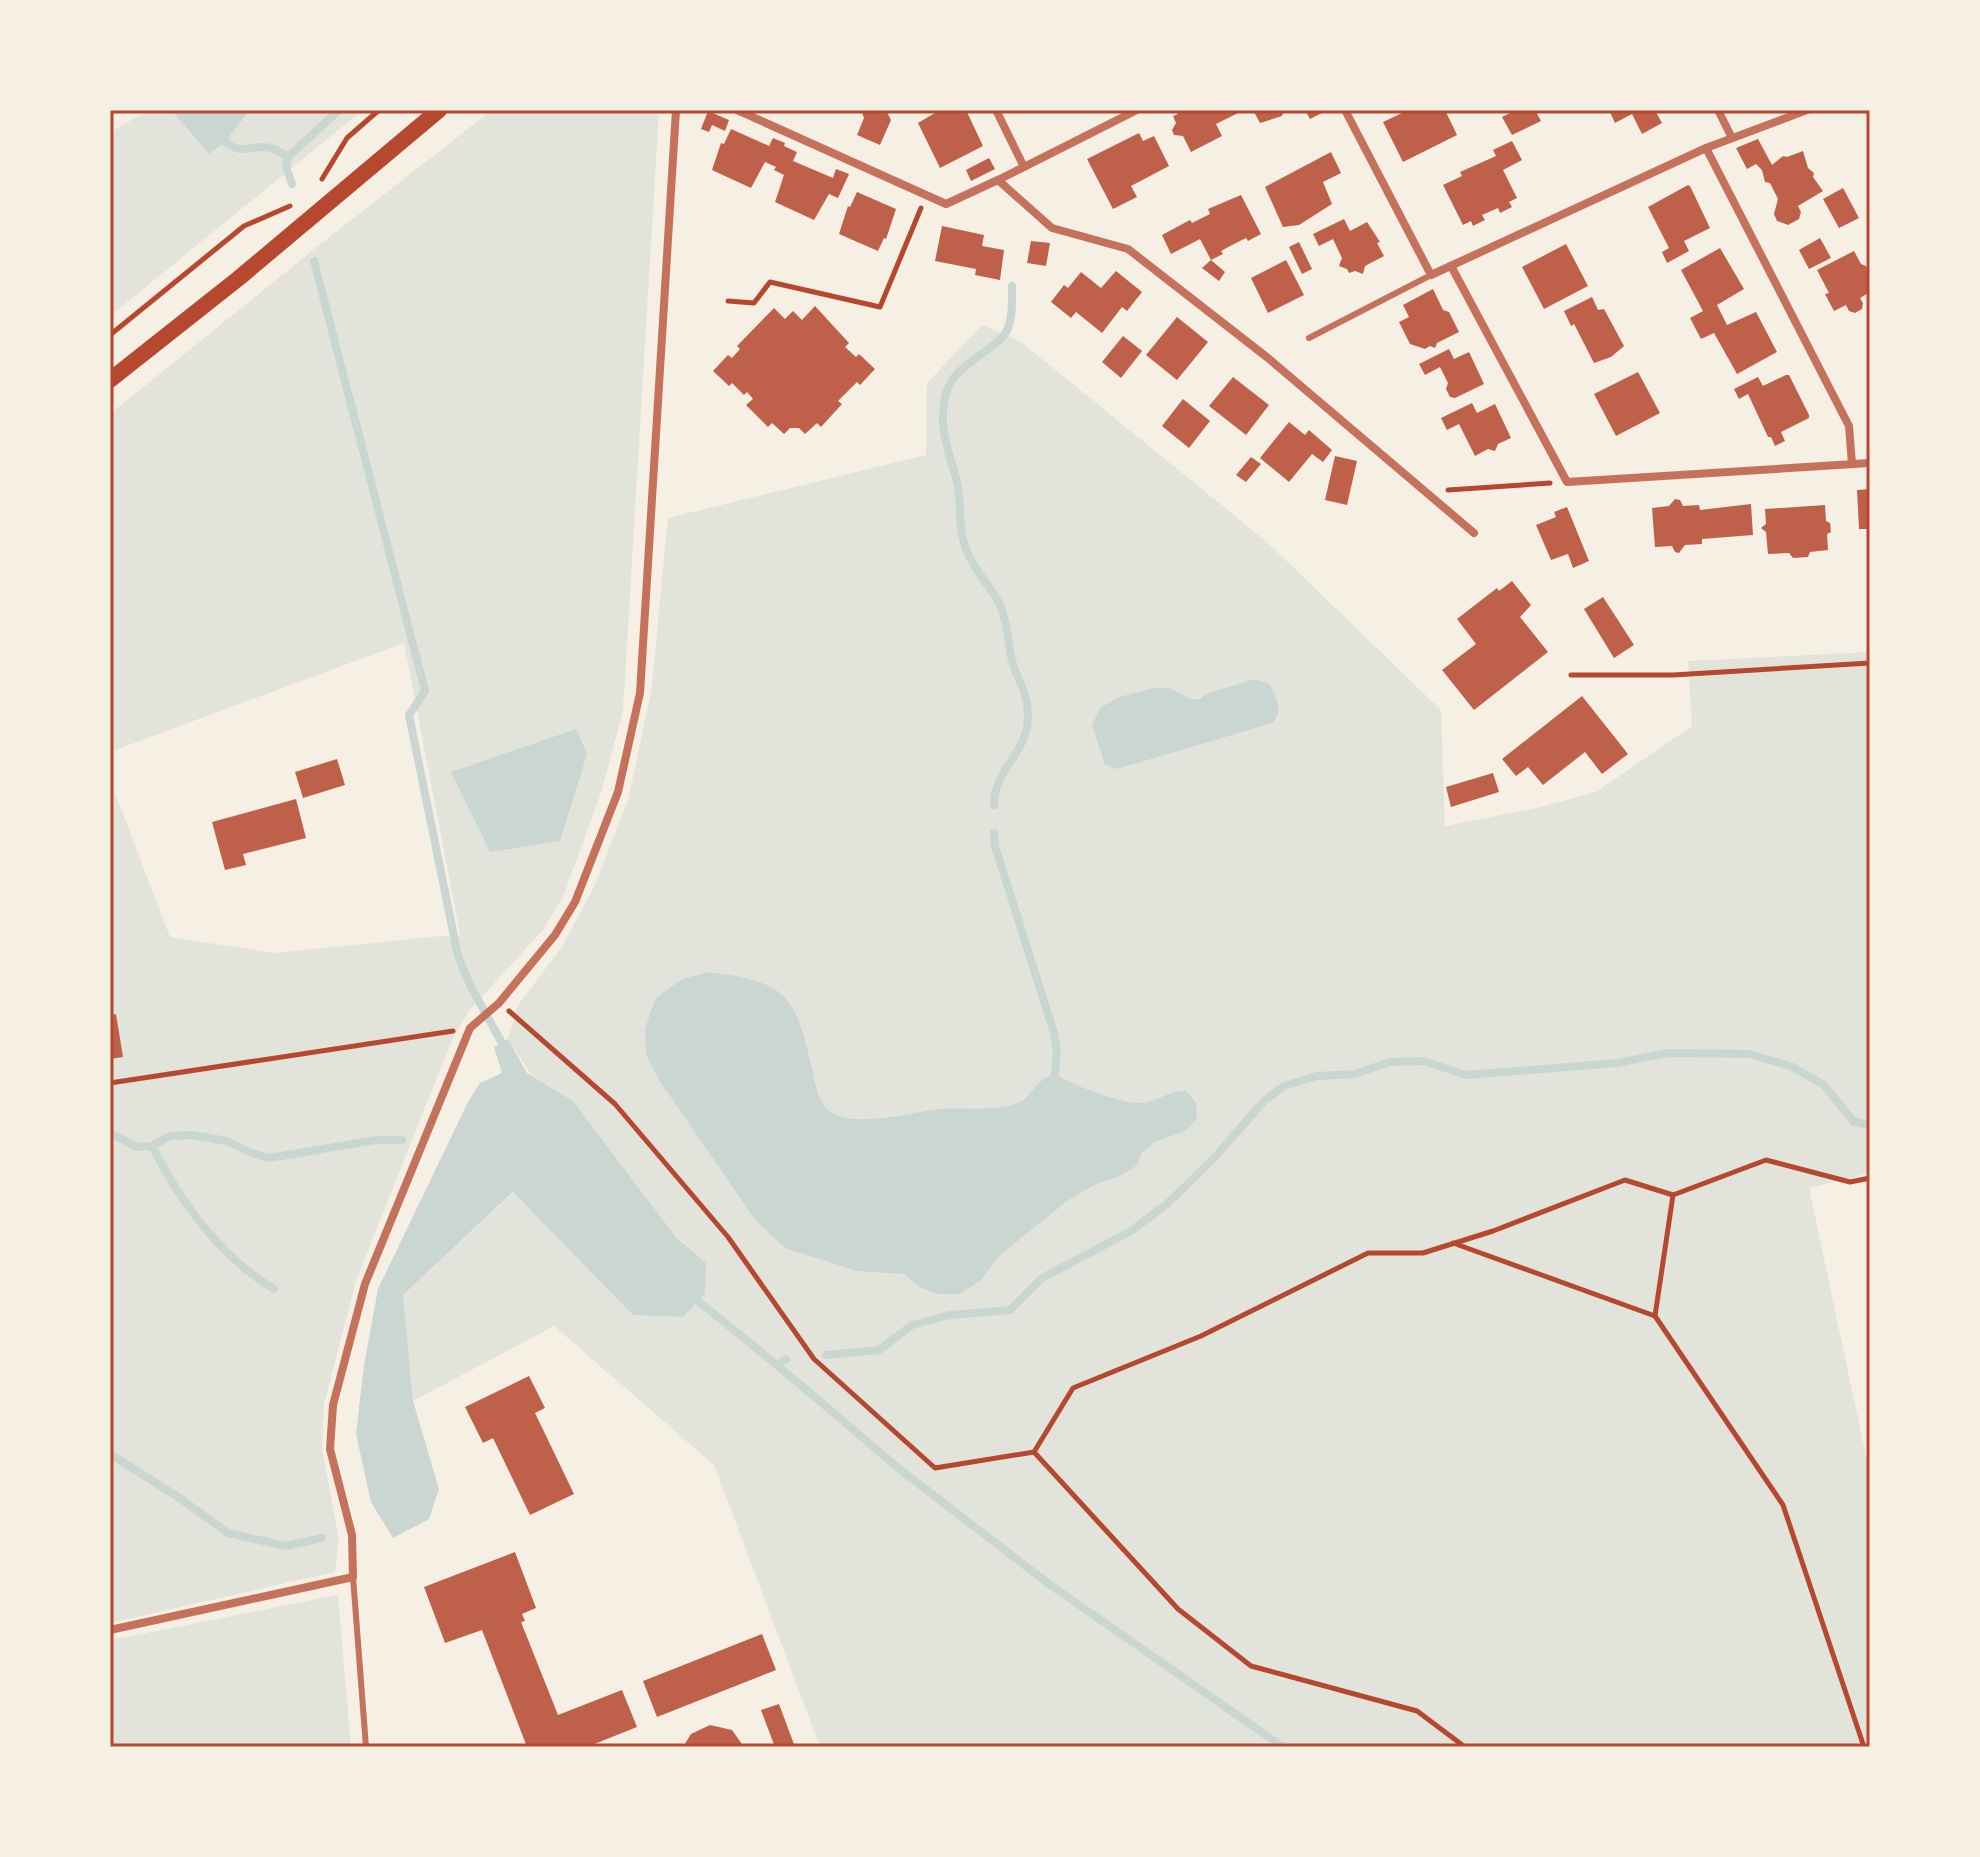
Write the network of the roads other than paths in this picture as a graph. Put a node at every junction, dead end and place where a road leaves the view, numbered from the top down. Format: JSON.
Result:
{"nodes":[{"id":1,"x":439,"y":110,"type":"edge"},
{"id":2,"x":676,"y":110,"type":"edge"},
{"id":3,"x":737,"y":110,"type":"edge"},
{"id":4,"x":996,"y":110,"type":"edge"},
{"id":5,"x":1137,"y":110,"type":"edge"},
{"id":6,"x":1345,"y":110,"type":"edge"},
{"id":7,"x":1718,"y":110,"type":"edge"},
{"id":8,"x":1807,"y":110,"type":"edge"},
{"id":9,"x":1732,"y":138,"type":"junction"},
{"id":10,"x":1706,"y":148,"type":"junction"},
{"id":11,"x":1024,"y":167,"type":"junction"},
{"id":12,"x":998,"y":180,"type":"junction"},
{"id":13,"x":1451,"y":266,"type":"junction"},
{"id":14,"x":1431,"y":275,"type":"junction"},
{"id":15,"x":1309,"y":338,"type":"dead end"},
{"id":16,"x":110,"y":380,"type":"edge"},
{"id":17,"x":1870,"y":463,"type":"edge"},
{"id":18,"x":1852,"y":464,"type":"junction"},
{"id":19,"x":1474,"y":533,"type":"dead end"},
{"id":20,"x":353,"y":1577,"type":"junction"},
{"id":21,"x":110,"y":1630,"type":"edge"},
{"id":22,"x":366,"y":1747,"type":"edge"}],
"edges":[{"from":1,"to":16,"type":"main road"},
{"from":2,"to":20,"type":"street"},
{"from":3,"to":12,"type":"street"},
{"from":4,"to":11,"type":"street"},
{"from":5,"to":11,"type":"street"},
{"from":6,"to":14,"type":"street"},
{"from":7,"to":9,"type":"street"},
{"from":8,"to":9,"type":"street"},
{"from":9,"to":10,"type":"street"},
{"from":10,"to":13,"type":"street"},
{"from":10,"to":18,"type":"street"},
{"from":11,"to":12,"type":"street"},
{"from":12,"to":19,"type":"street"},
{"from":13,"to":14,"type":"street"},
{"from":13,"to":18,"type":"street"},
{"from":14,"to":15,"type":"lane"},
{"from":17,"to":18,"type":"street"},
{"from":20,"to":21,"type":"street"},
{"from":20,"to":22,"type":"lane"}]}
